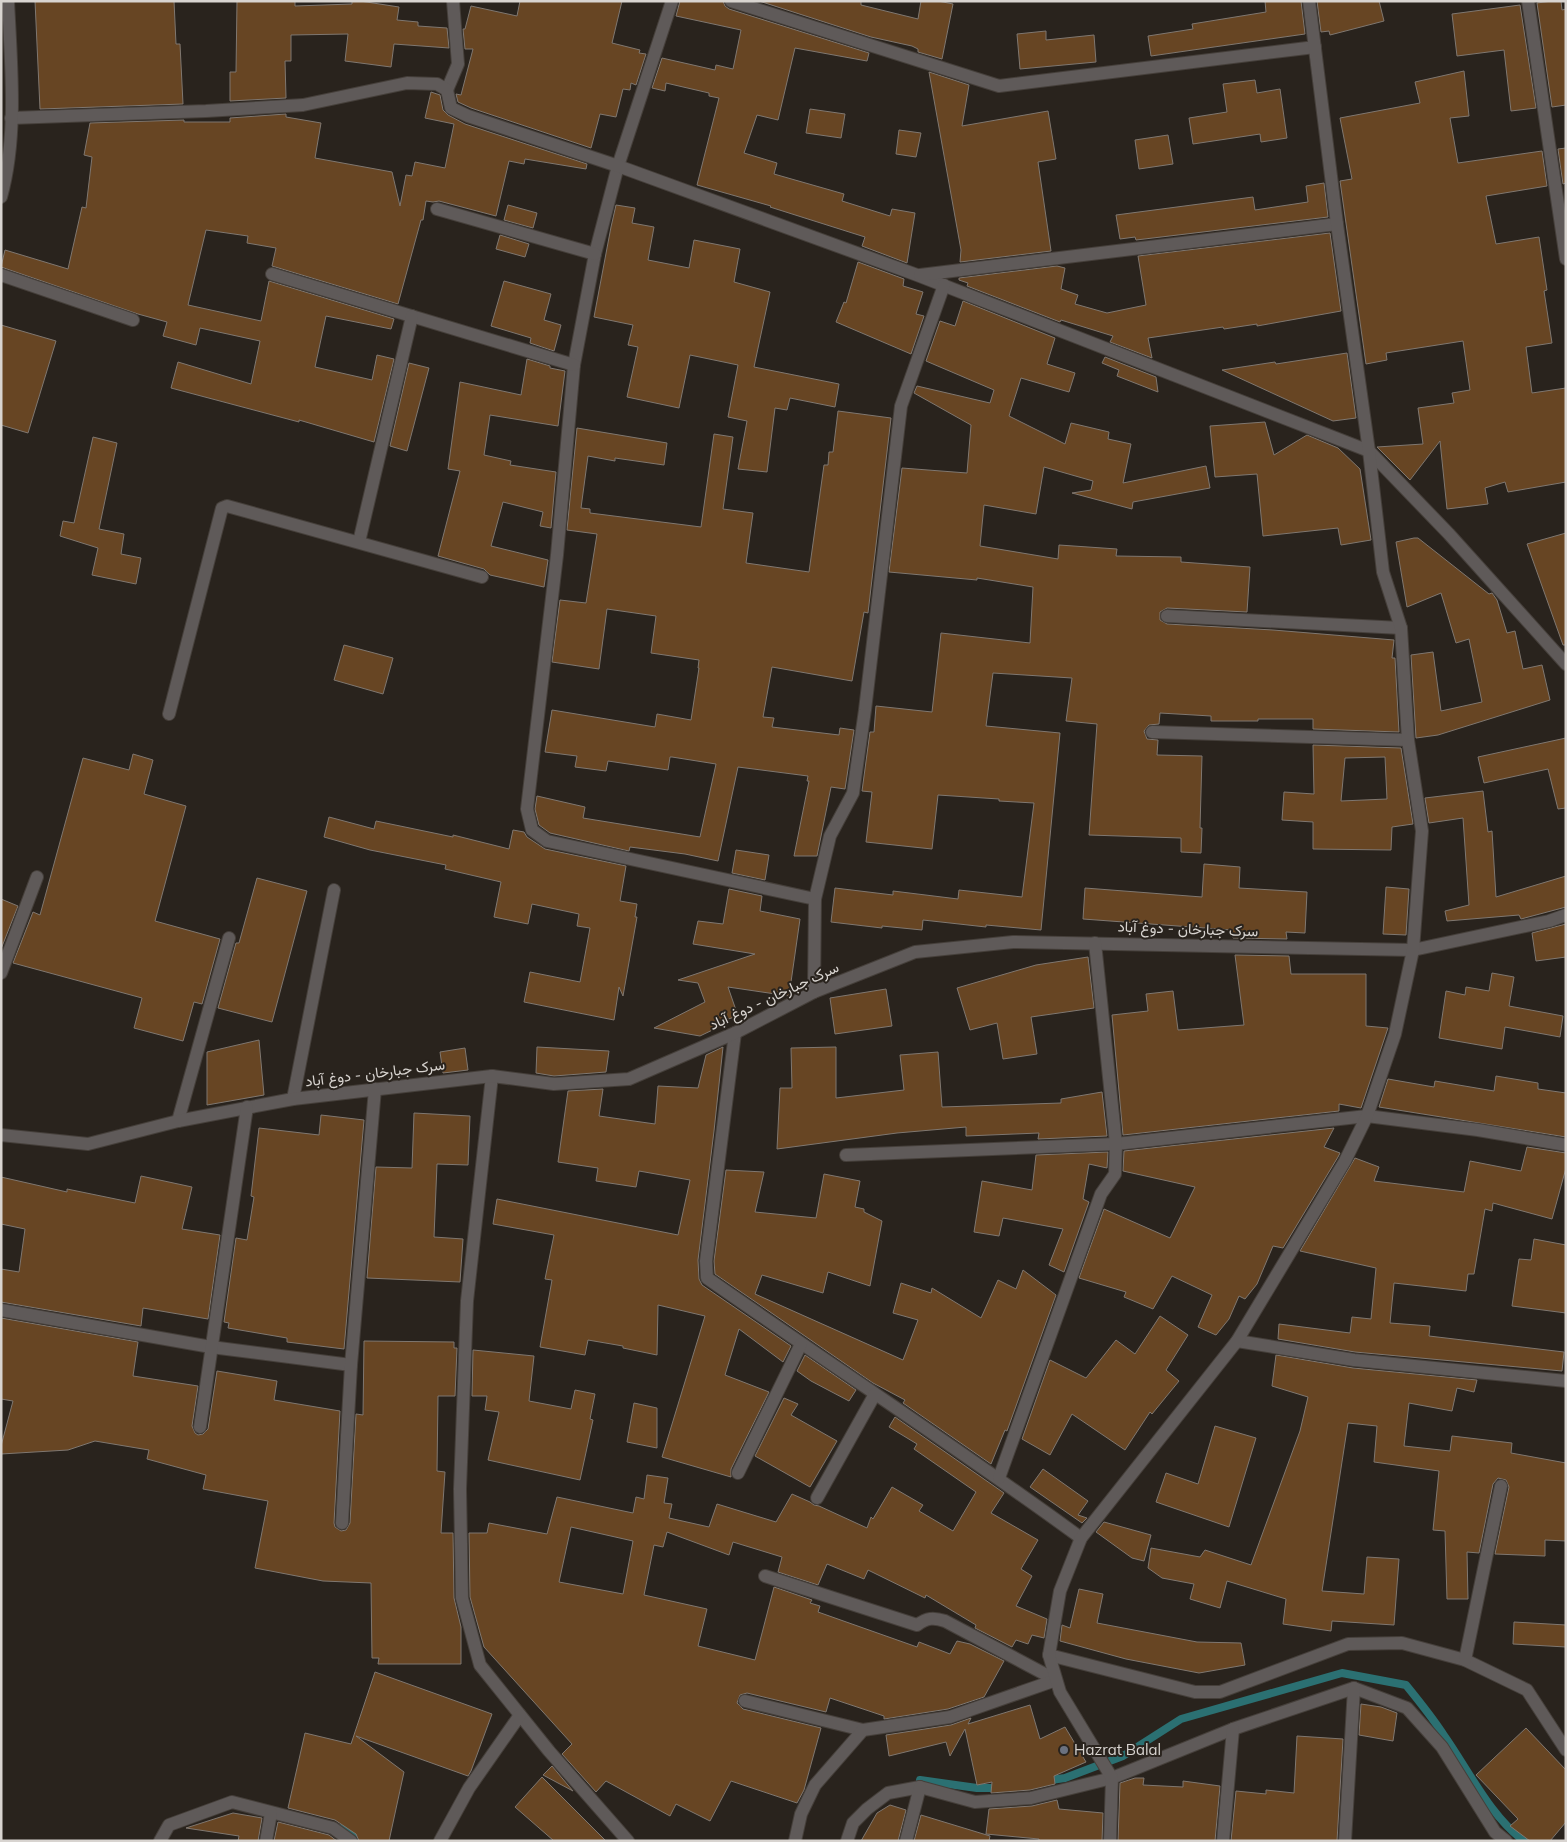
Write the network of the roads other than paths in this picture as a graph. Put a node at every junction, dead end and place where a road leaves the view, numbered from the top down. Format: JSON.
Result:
{"nodes":[{"id":1,"x":8,"y":1,"type":"edge"},
{"id":2,"x":453,"y":1,"type":"edge"},
{"id":3,"x":672,"y":1,"type":"edge"},
{"id":4,"x":731,"y":1,"type":"edge"},
{"id":5,"x":1309,"y":1,"type":"edge"},
{"id":6,"x":1528,"y":1,"type":"edge"},
{"id":7,"x":1315,"y":47,"type":"junction"},
{"id":8,"x":447,"y":90,"type":"junction"},
{"id":9,"x":7,"y":93,"type":"edge"},
{"id":10,"x":11,"y":118,"type":"junction"},
{"id":11,"x":618,"y":166,"type":"junction"},
{"id":12,"x":1,"y":197,"type":"edge"},
{"id":13,"x":437,"y":209,"type":"dead end"},
{"id":14,"x":1337,"y":224,"type":"junction"},
{"id":15,"x":595,"y":254,"type":"junction"},
{"id":16,"x":1566,"y":259,"type":"edge"},
{"id":17,"x":272,"y":274,"type":"dead end"},
{"id":18,"x":917,"y":275,"type":"junction"},
{"id":19,"x":1,"y":276,"type":"edge"},
{"id":20,"x":944,"y":285,"type":"junction"},
{"id":21,"x":412,"y":316,"type":"junction"},
{"id":22,"x":133,"y":320,"type":"dead end"},
{"id":23,"x":574,"y":365,"type":"junction"},
{"id":24,"x":1369,"y":451,"type":"junction"},
{"id":25,"x":359,"y":542,"type":"junction"},
{"id":26,"x":482,"y":577,"type":"dead end"},
{"id":27,"x":1168,"y":616,"type":"dead end"},
{"id":28,"x":1401,"y":628,"type":"junction"},
{"id":29,"x":1566,"y":664,"type":"edge"},
{"id":30,"x":169,"y":714,"type":"dead end"},
{"id":31,"x":1152,"y":732,"type":"dead end"},
{"id":32,"x":1408,"y":740,"type":"junction"},
{"id":33,"x":37,"y":877,"type":"dead end"},
{"id":34,"x":334,"y":890,"type":"dead end"},
{"id":35,"x":815,"y":899,"type":"junction"},
{"id":36,"x":1566,"y":916,"type":"edge"},
{"id":37,"x":229,"y":938,"type":"dead end"},
{"id":38,"x":1095,"y":943,"type":"junction"},
{"id":39,"x":1414,"y":950,"type":"junction"},
{"id":40,"x":1,"y":973,"type":"edge"},
{"id":41,"x":814,"y":992,"type":"junction"},
{"id":42,"x":735,"y":1033,"type":"junction"},
{"id":43,"x":492,"y":1076,"type":"junction"},
{"id":44,"x":375,"y":1089,"type":"junction"},
{"id":45,"x":293,"y":1099,"type":"junction"},
{"id":46,"x":247,"y":1108,"type":"junction"},
{"id":47,"x":1367,"y":1116,"type":"junction"},
{"id":48,"x":178,"y":1121,"type":"junction"},
{"id":49,"x":1,"y":1135,"type":"edge"},
{"id":50,"x":1116,"y":1144,"type":"junction"},
{"id":51,"x":1566,"y":1145,"type":"edge"},
{"id":52,"x":846,"y":1155,"type":"dead end"},
{"id":53,"x":1,"y":1310,"type":"edge"},
{"id":54,"x":1237,"y":1341,"type":"junction"},
{"id":55,"x":801,"y":1344,"type":"junction"},
{"id":56,"x":212,"y":1348,"type":"junction"},
{"id":57,"x":351,"y":1365,"type":"junction"},
{"id":58,"x":1566,"y":1381,"type":"edge"},
{"id":59,"x":874,"y":1394,"type":"junction"},
{"id":60,"x":200,"y":1427,"type":"dead end"},
{"id":61,"x":738,"y":1473,"type":"dead end"},
{"id":62,"x":999,"y":1478,"type":"junction"},
{"id":63,"x":1500,"y":1486,"type":"dead end"},
{"id":64,"x":817,"y":1498,"type":"dead end"},
{"id":65,"x":342,"y":1524,"type":"dead end"},
{"id":66,"x":1081,"y":1538,"type":"junction"},
{"id":67,"x":765,"y":1576,"type":"dead end"},
{"id":68,"x":1049,"y":1655,"type":"junction"},
{"id":69,"x":1465,"y":1660,"type":"junction"},
{"id":70,"x":1056,"y":1680,"type":"junction"},
{"id":71,"x":1354,"y":1688,"type":"junction"},
{"id":72,"x":746,"y":1701,"type":"dead end"},
{"id":73,"x":520,"y":1715,"type":"junction"},
{"id":74,"x":1233,"y":1729,"type":"junction"},
{"id":75,"x":863,"y":1730,"type":"junction"},
{"id":76,"x":1566,"y":1750,"type":"edge"},
{"id":77,"x":1112,"y":1778,"type":"junction"},
{"id":78,"x":920,"y":1787,"type":"junction"},
{"id":79,"x":271,"y":1813,"type":"junction"},
{"id":80,"x":160,"y":1841,"type":"edge"},
{"id":81,"x":266,"y":1841,"type":"edge"},
{"id":82,"x":351,"y":1841,"type":"edge"},
{"id":83,"x":440,"y":1841,"type":"edge"},
{"id":84,"x":628,"y":1841,"type":"edge"},
{"id":85,"x":795,"y":1841,"type":"edge"},
{"id":86,"x":847,"y":1841,"type":"edge"},
{"id":87,"x":906,"y":1841,"type":"edge"},
{"id":88,"x":1110,"y":1841,"type":"edge"},
{"id":89,"x":1223,"y":1841,"type":"edge"},
{"id":90,"x":1345,"y":1841,"type":"edge"},
{"id":91,"x":1506,"y":1841,"type":"edge"}],
"edges":[{"from":1,"to":9,"type":"street"},
{"from":2,"to":8,"type":"street"},
{"from":3,"to":11,"type":"street"},
{"from":4,"to":7,"type":"street"},
{"from":5,"to":7,"type":"street"},
{"from":6,"to":16,"type":"street"},
{"from":7,"to":14,"type":"street"},
{"from":8,"to":10,"type":"street"},
{"from":8,"to":11,"type":"street"},
{"from":9,"to":10,"type":"street"},
{"from":10,"to":12,"type":"street"},
{"from":11,"to":15,"type":"street"},
{"from":11,"to":18,"type":"street"},
{"from":13,"to":15,"type":"street"},
{"from":14,"to":18,"type":"street"},
{"from":14,"to":24,"type":"street"},
{"from":15,"to":23,"type":"street"},
{"from":17,"to":21,"type":"street"},
{"from":18,"to":20,"type":"street"},
{"from":19,"to":22,"type":"street"},
{"from":20,"to":24,"type":"street"},
{"from":20,"to":35,"type":"street"},
{"from":21,"to":23,"type":"street"},
{"from":21,"to":25,"type":"street"},
{"from":23,"to":35,"type":"street"},
{"from":24,"to":28,"type":"street"},
{"from":24,"to":29,"type":"street"},
{"from":25,"to":26,"type":"street"},
{"from":25,"to":30,"type":"street"},
{"from":27,"to":28,"type":"street"},
{"from":28,"to":32,"type":"street"},
{"from":31,"to":32,"type":"street"},
{"from":32,"to":39,"type":"street"},
{"from":33,"to":40,"type":"street"},
{"from":34,"to":45,"type":"street"},
{"from":35,"to":41,"type":"street"},
{"from":36,"to":39,"type":"street","name":"سرک جبارخان - دوغ آباد"},
{"from":37,"to":48,"type":"street"},
{"from":38,"to":39,"type":"street","name":"سرک جبارخان - دوغ آباد"},
{"from":38,"to":41,"type":"street","name":"سرک جبارخان - دوغ آباد"},
{"from":38,"to":50,"type":"street"},
{"from":39,"to":47,"type":"street"},
{"from":41,"to":42,"type":"street","name":"سرک جبارخان - دوغ آباد"},
{"from":42,"to":43,"type":"street","name":"سرک جبارخان - دوغ آباد"},
{"from":42,"to":55,"type":"street"},
{"from":43,"to":44,"type":"street","name":"سرک جبارخان - دوغ آباد"},
{"from":43,"to":73,"type":"street"},
{"from":44,"to":45,"type":"street","name":"سرک جبارخان - دوغ آباد"},
{"from":44,"to":57,"type":"street"},
{"from":45,"to":46,"type":"street","name":"سرک جبارخان - دوغ آباد"},
{"from":46,"to":48,"type":"street","name":"سرک جبارخان - دوغ آباد"},
{"from":46,"to":56,"type":"street"},
{"from":47,"to":50,"type":"street"},
{"from":47,"to":51,"type":"street"},
{"from":47,"to":54,"type":"street"},
{"from":48,"to":49,"type":"street","name":"سرک جبارخان - دوغ آباد"},
{"from":50,"to":52,"type":"street"},
{"from":50,"to":62,"type":"street"},
{"from":53,"to":56,"type":"street"},
{"from":54,"to":58,"type":"street"},
{"from":54,"to":66,"type":"street"},
{"from":55,"to":59,"type":"street"},
{"from":55,"to":61,"type":"street"},
{"from":56,"to":57,"type":"street"},
{"from":56,"to":60,"type":"street"},
{"from":57,"to":65,"type":"street"},
{"from":59,"to":62,"type":"street"},
{"from":59,"to":64,"type":"street"},
{"from":62,"to":66,"type":"street"},
{"from":63,"to":69,"type":"street"},
{"from":66,"to":68,"type":"street"},
{"from":67,"to":70,"type":"street"},
{"from":68,"to":69,"type":"street"},
{"from":68,"to":70,"type":"street"},
{"from":69,"to":76,"type":"street"},
{"from":70,"to":75,"type":"street"},
{"from":70,"to":77,"type":"street"},
{"from":71,"to":74,"type":"street"},
{"from":71,"to":90,"type":"street"},
{"from":71,"to":91,"type":"street"},
{"from":72,"to":75,"type":"street"},
{"from":73,"to":83,"type":"street"},
{"from":73,"to":84,"type":"street"},
{"from":74,"to":77,"type":"street"},
{"from":74,"to":89,"type":"street"},
{"from":75,"to":85,"type":"street"},
{"from":77,"to":78,"type":"street"},
{"from":77,"to":88,"type":"street"},
{"from":78,"to":86,"type":"street"},
{"from":78,"to":87,"type":"street"},
{"from":79,"to":80,"type":"street"},
{"from":79,"to":81,"type":"street"},
{"from":79,"to":82,"type":"street"}]}
